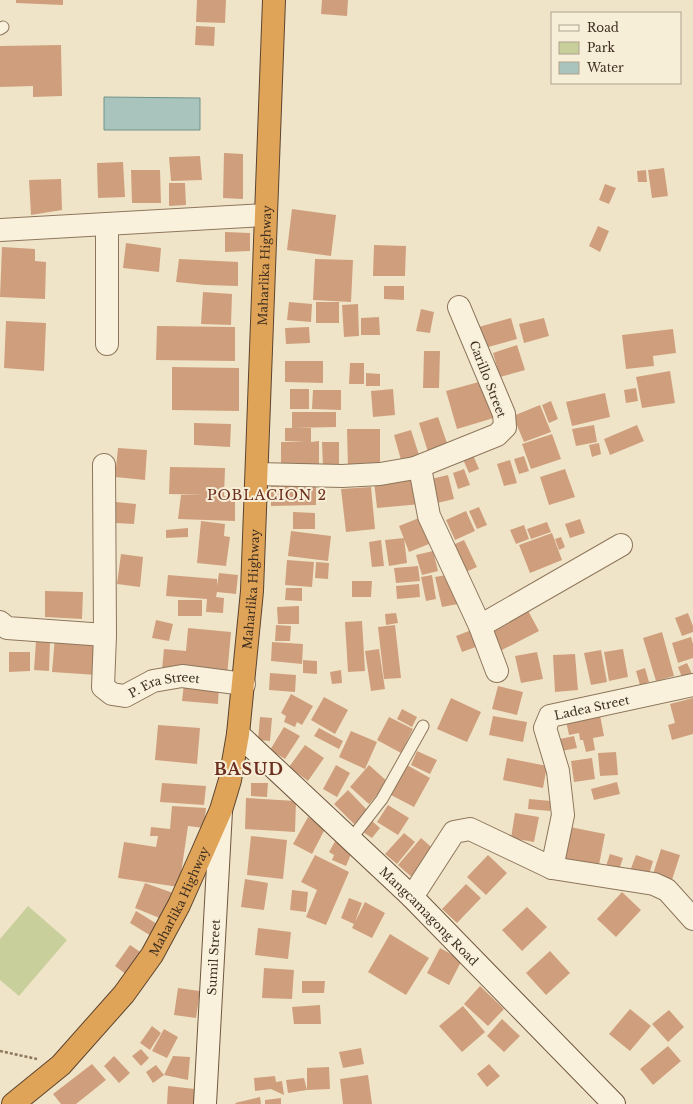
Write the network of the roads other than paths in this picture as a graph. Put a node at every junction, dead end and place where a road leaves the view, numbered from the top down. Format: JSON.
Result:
{"nodes":[{"id":1,"x":274,"y":0,"type":"edge"},
{"id":2,"x":266,"y":215,"type":"junction"},
{"id":3,"x":107,"y":224,"type":"junction"},
{"id":4,"x":0,"y":230,"type":"edge"},
{"id":5,"x":459,"y":307,"type":"dead end"},
{"id":6,"x":108,"y":344,"type":"dead end"},
{"id":7,"x":104,"y":465,"type":"dead end"},
{"id":8,"x":416,"y":468,"type":"junction"},
{"id":9,"x":257,"y":474,"type":"junction"},
{"id":10,"x":621,"y":545,"type":"dead end"},
{"id":11,"x":0,"y":622,"type":"edge"},
{"id":12,"x":480,"y":626,"type":"junction"},
{"id":13,"x":105,"y":635,"type":"junction"},
{"id":14,"x":497,"y":671,"type":"dead end"},
{"id":15,"x":244,"y":684,"type":"junction"},
{"id":16,"x":693,"y":685,"type":"edge"},
{"id":17,"x":423,"y":726,"type":"dead end"},
{"id":18,"x":238,"y":734,"type":"junction"},
{"id":19,"x":221,"y":810,"type":"junction"},
{"id":20,"x":351,"y":839,"type":"junction"},
{"id":21,"x":552,"y":868,"type":"junction"},
{"id":22,"x":412,"y":897,"type":"junction"},
{"id":23,"x":693,"y":919,"type":"edge"},
{"id":24,"x":13,"y":1104,"type":"edge"},
{"id":25,"x":205,"y":1104,"type":"edge"},
{"id":26,"x":614,"y":1104,"type":"edge"}],
"edges":[{"from":1,"to":2,"type":"highway","name":"Maharlika Highway"},
{"from":2,"to":3,"type":"street"},
{"from":2,"to":9,"type":"highway","name":"Maharlika Highway"},
{"from":3,"to":4,"type":"street"},
{"from":3,"to":6,"type":"street"},
{"from":5,"to":8,"type":"street","name":"Carillo Street"},
{"from":7,"to":13,"type":"street"},
{"from":8,"to":9,"type":"street","name":"Carillo Street"},
{"from":8,"to":12,"type":"street"},
{"from":9,"to":15,"type":"highway","name":"Maharlika Highway"},
{"from":10,"to":12,"type":"street"},
{"from":11,"to":13,"type":"street"},
{"from":12,"to":14,"type":"street"},
{"from":13,"to":15,"type":"street","name":"P. Era Street"},
{"from":15,"to":18,"type":"highway","name":"Maharlika Highway"},
{"from":16,"to":21,"type":"street","name":"Ladea Street"},
{"from":17,"to":20,"type":"lane"},
{"from":18,"to":19,"type":"highway","name":"Maharlika Highway"},
{"from":18,"to":20,"type":"street","name":"Mangcamagong Road"},
{"from":19,"to":24,"type":"highway","name":"Maharlika Highway"},
{"from":19,"to":25,"type":"street","name":"Sumil Street"},
{"from":20,"to":22,"type":"street","name":"Mangcamagong Road"},
{"from":21,"to":22,"type":"street"},
{"from":21,"to":23,"type":"street"},
{"from":22,"to":26,"type":"street","name":"Mangcamagong Road"}]}
